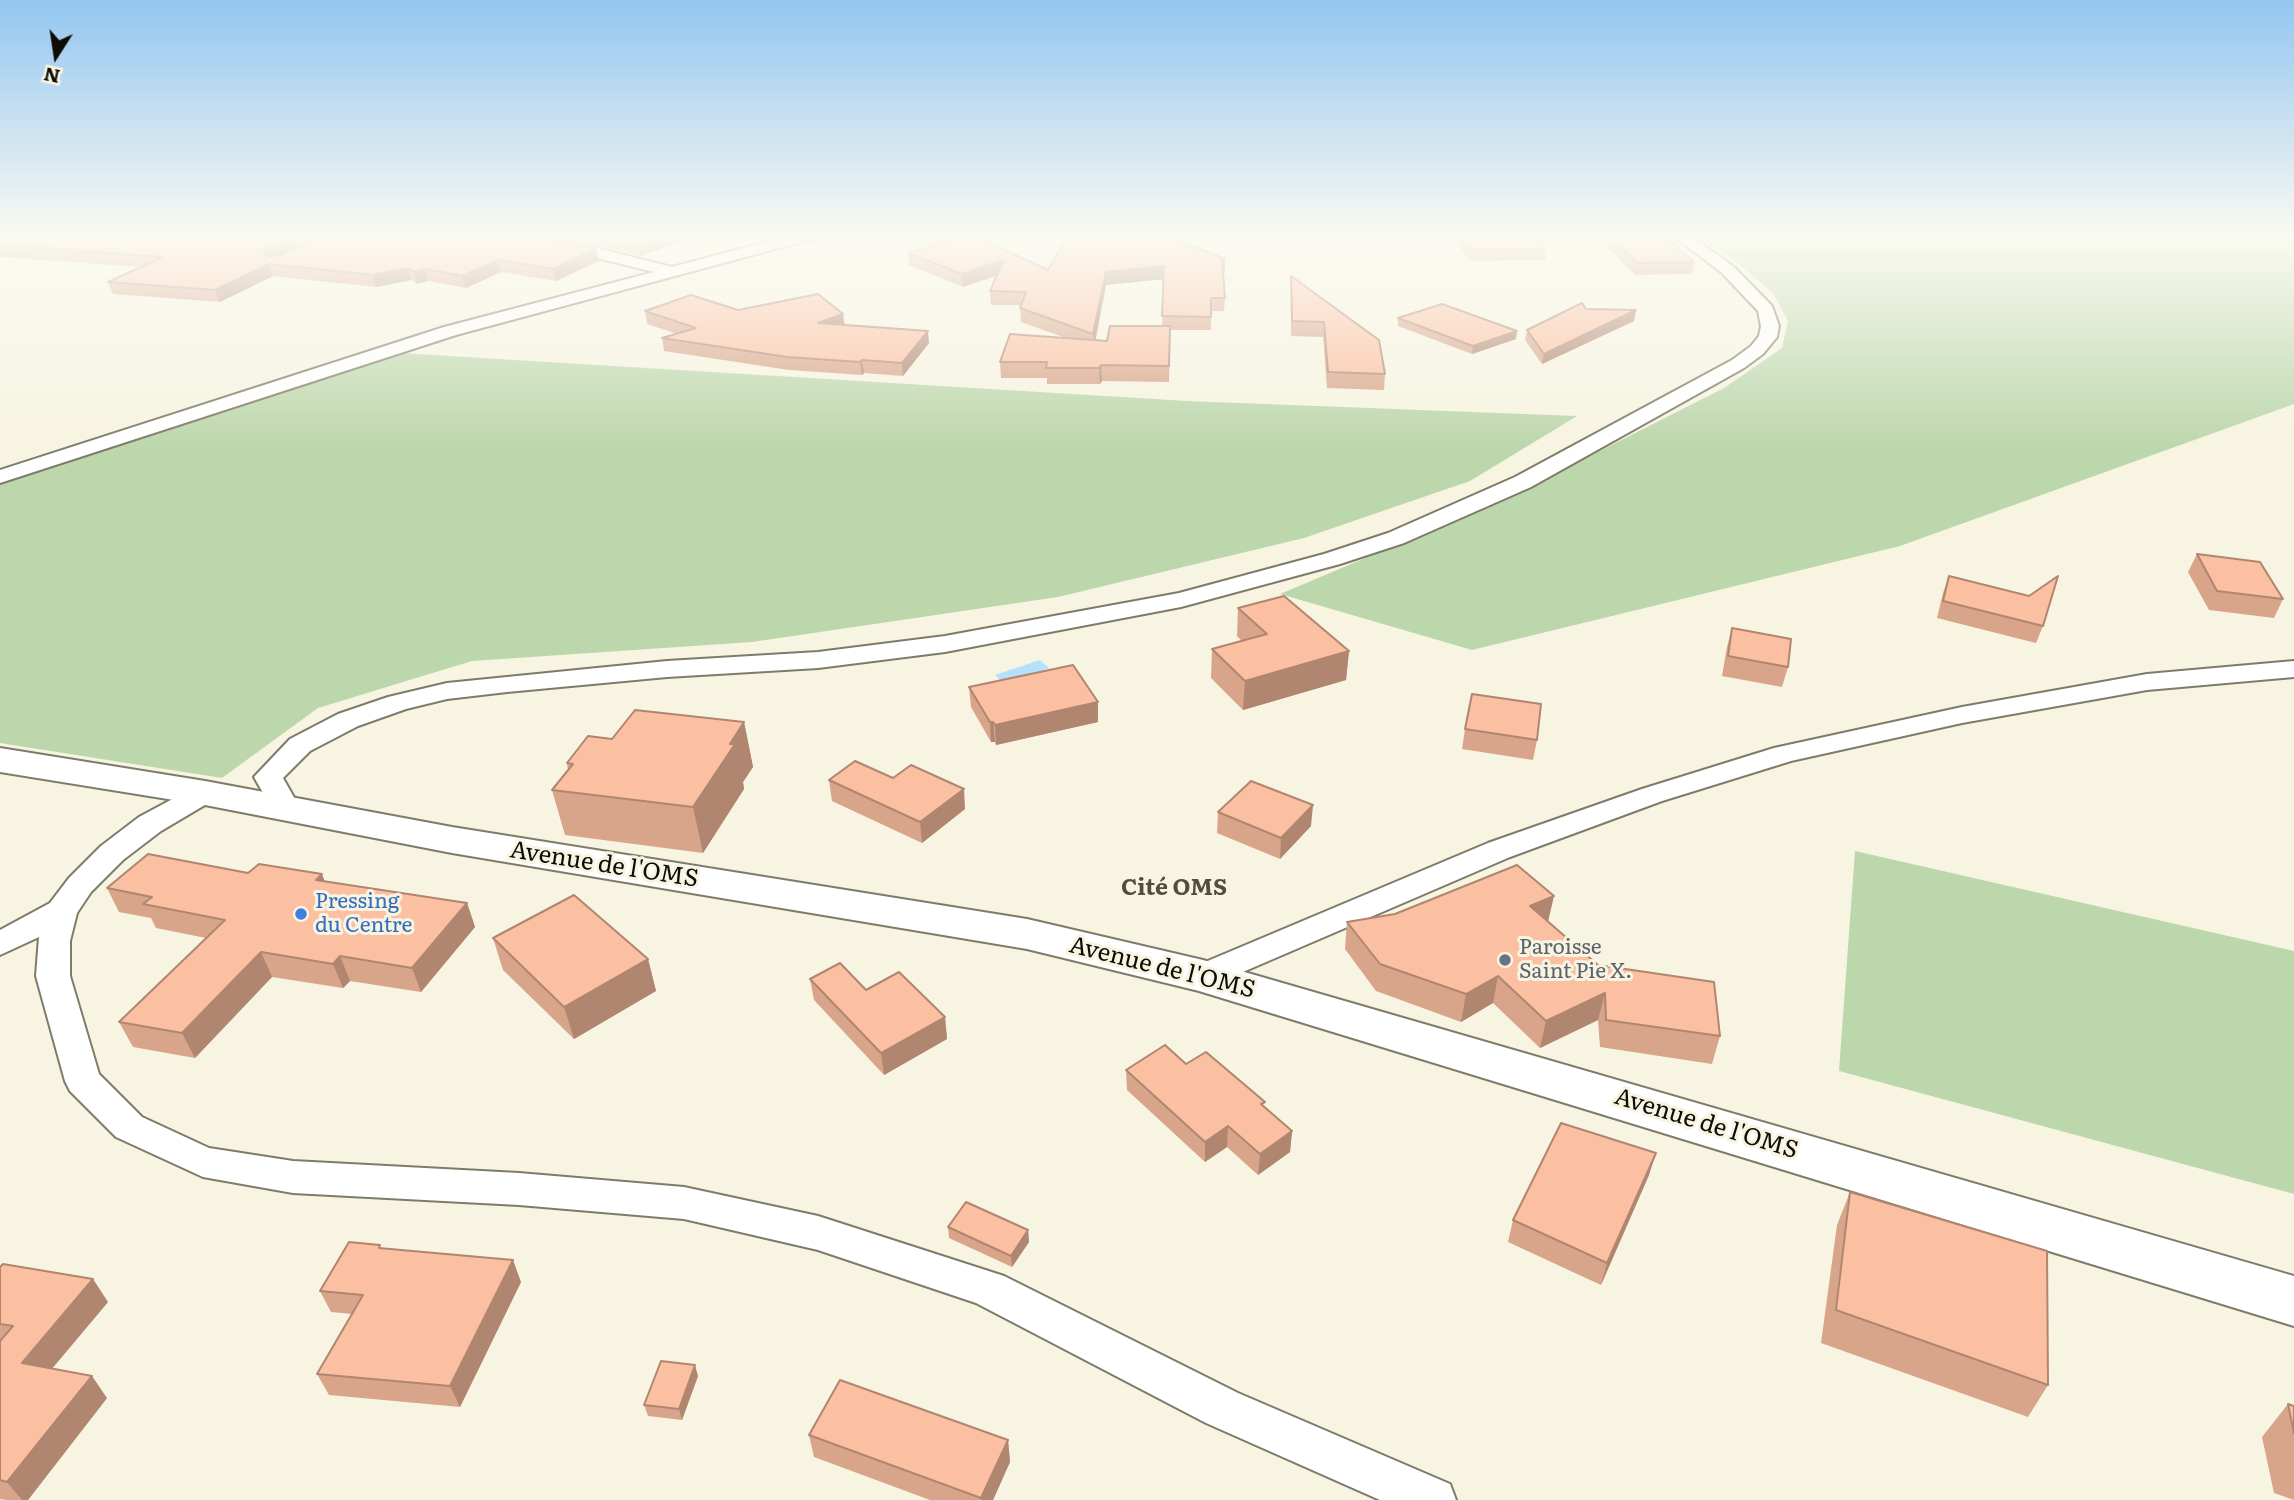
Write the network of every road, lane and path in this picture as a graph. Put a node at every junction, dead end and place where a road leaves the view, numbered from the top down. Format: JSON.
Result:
{"nodes":[{"id":1,"x":549,"y":305,"type":"edge"},
{"id":2,"x":1761,"y":305,"type":"edge"},
{"id":3,"x":0,"y":477,"type":"edge"},
{"id":4,"x":2294,"y":669,"type":"edge"},
{"id":5,"x":0,"y":760,"type":"edge"},
{"id":6,"x":205,"y":793,"type":"junction"},
{"id":7,"x":285,"y":808,"type":"junction"},
{"id":8,"x":61,"y":911,"type":"junction"},
{"id":9,"x":0,"y":944,"type":"edge"},
{"id":10,"x":1203,"y":976,"type":"junction"},
{"id":11,"x":2294,"y":1301,"type":"edge"},
{"id":12,"x":1433,"y":1500,"type":"edge"}],
"edges":[{"from":1,"to":3,"type":"street"},
{"from":2,"to":7,"type":"street"},
{"from":4,"to":10,"type":"street"},
{"from":5,"to":6,"type":"street","name":"Avenue de l'OMS"},
{"from":6,"to":7,"type":"street","name":"Avenue de l'OMS"},
{"from":6,"to":8,"type":"street"},
{"from":7,"to":10,"type":"street","name":"Avenue de l'OMS"},
{"from":8,"to":9,"type":"street"},
{"from":8,"to":12,"type":"street"},
{"from":10,"to":11,"type":"street","name":"Avenue de l'OMS"}]}
